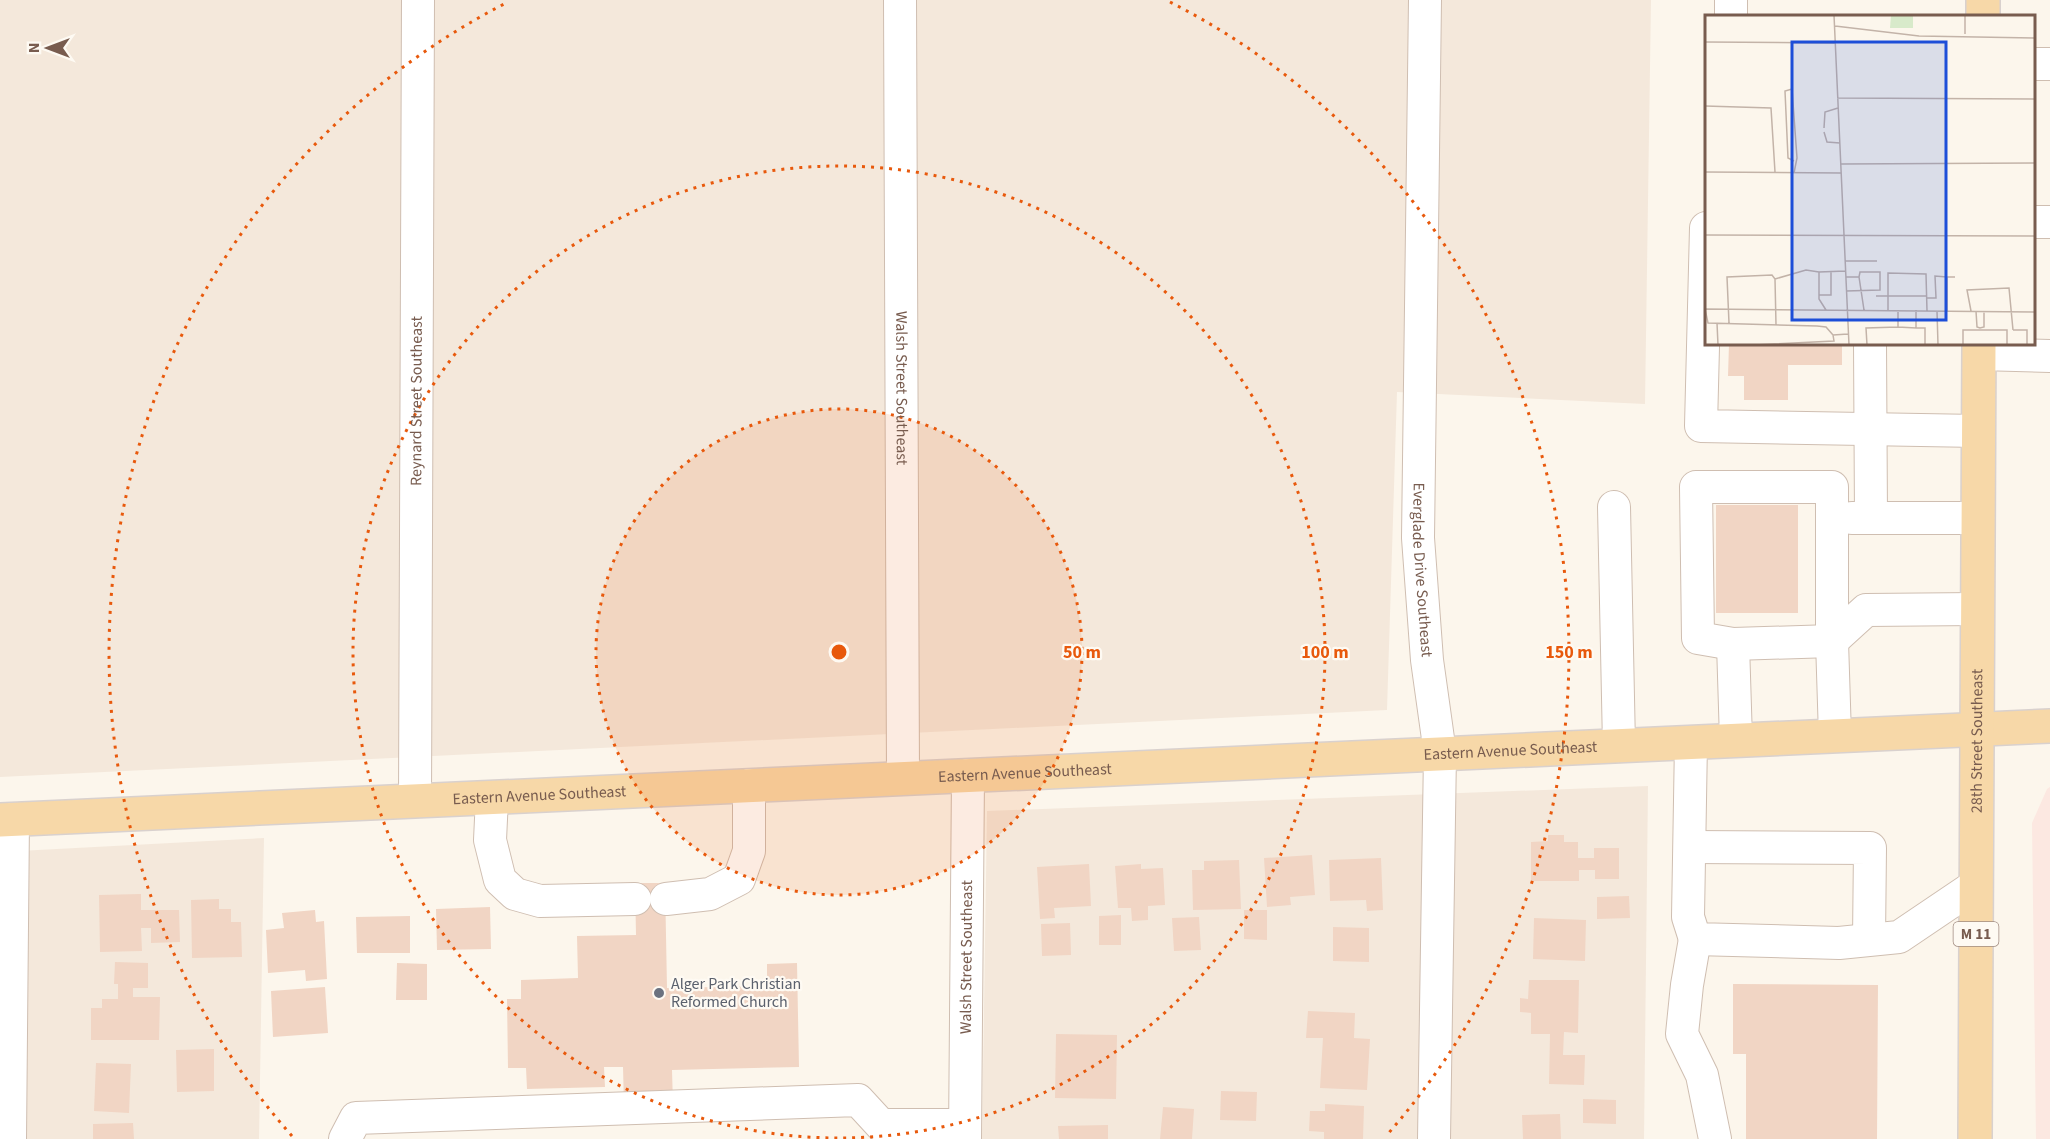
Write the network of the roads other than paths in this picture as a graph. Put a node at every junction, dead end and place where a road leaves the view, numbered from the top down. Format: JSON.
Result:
{"nodes":[{"id":1,"x":418,"y":0,"type":"edge"},
{"id":2,"x":900,"y":0,"type":"edge"},
{"id":3,"x":1425,"y":0,"type":"edge"},
{"id":4,"x":1705,"y":294,"type":"edge"},
{"id":5,"x":1870,"y":345,"type":"edge"},
{"id":6,"x":1979,"y":349,"type":"edge"},
{"id":7,"x":2050,"y":356,"type":"edge"},
{"id":8,"x":1870,"y":429,"type":"junction"},
{"id":9,"x":1978,"y":431,"type":"junction"},
{"id":10,"x":1614,"y":507,"type":"dead end"},
{"id":11,"x":1832,"y":518,"type":"junction"},
{"id":12,"x":1871,"y":518,"type":"junction"},
{"id":13,"x":1977,"y":518,"type":"junction"},
{"id":14,"x":1977,"y":609,"type":"junction"},
{"id":15,"x":1832,"y":641,"type":"junction"},
{"id":16,"x":1733,"y":644,"type":"junction"},
{"id":17,"x":2050,"y":726,"type":"edge"},
{"id":18,"x":1977,"y":729,"type":"junction"},
{"id":19,"x":1835,"y":736,"type":"junction"},
{"id":20,"x":1736,"y":740,"type":"junction"},
{"id":21,"x":1691,"y":742,"type":"junction"},
{"id":22,"x":1619,"y":745,"type":"junction"},
{"id":23,"x":1440,"y":753,"type":"junction"},
{"id":24,"x":968,"y":775,"type":"junction"},
{"id":25,"x":903,"y":778,"type":"junction"},
{"id":26,"x":749,"y":785,"type":"junction"},
{"id":27,"x":492,"y":798,"type":"junction"},
{"id":28,"x":415,"y":801,"type":"junction"},
{"id":29,"x":6,"y":820,"type":"edge"},
{"id":30,"x":1690,"y":847,"type":"junction"},
{"id":31,"x":1976,"y":885,"type":"junction"},
{"id":32,"x":635,"y":898,"type":"dead end"},
{"id":33,"x":666,"y":898,"type":"dead end"},
{"id":34,"x":1695,"y":939,"type":"junction"},
{"id":35,"x":1869,"y":939,"type":"junction"},
{"id":36,"x":878,"y":1132,"type":"edge"},
{"id":37,"x":965,"y":1132,"type":"edge"},
{"id":38,"x":10,"y":1139,"type":"edge"},
{"id":39,"x":345,"y":1139,"type":"edge"},
{"id":40,"x":1434,"y":1139,"type":"edge"},
{"id":41,"x":1715,"y":1139,"type":"edge"},
{"id":42,"x":1975,"y":1139,"type":"edge"}],
"edges":[{"from":1,"to":28,"type":"street","name":"Reynard Street Southeast"},
{"from":2,"to":25,"type":"street","name":"Walsh Street Southeast"},
{"from":3,"to":23,"type":"street","name":"Everglade Drive Southeast"},
{"from":4,"to":8,"type":"street"},
{"from":5,"to":8,"type":"street"},
{"from":6,"to":7,"type":"street"},
{"from":6,"to":9,"type":"main road","name":"28th Street Southeast","number":"M 11"},
{"from":8,"to":9,"type":"street"},
{"from":8,"to":12,"type":"street"},
{"from":9,"to":13,"type":"main road","name":"28th Street Southeast","number":"M 11"},
{"from":10,"to":22,"type":"street"},
{"from":11,"to":12,"type":"street"},
{"from":11,"to":15,"type":"street"},
{"from":11,"to":16,"type":"street"},
{"from":12,"to":13,"type":"street"},
{"from":13,"to":14,"type":"main road","name":"28th Street Southeast","number":"M 11"},
{"from":14,"to":15,"type":"street"},
{"from":14,"to":18,"type":"main road","name":"28th Street Southeast","number":"M 11"},
{"from":15,"to":16,"type":"street"},
{"from":15,"to":19,"type":"street"},
{"from":16,"to":20,"type":"street"},
{"from":17,"to":18,"type":"main road","name":"Eastern Avenue Southeast"},
{"from":18,"to":19,"type":"main road","name":"Eastern Avenue Southeast"},
{"from":18,"to":31,"type":"main road","name":"28th Street Southeast","number":"M 11"},
{"from":19,"to":20,"type":"main road","name":"Eastern Avenue Southeast"},
{"from":20,"to":21,"type":"main road","name":"Eastern Avenue Southeast"},
{"from":21,"to":22,"type":"main road","name":"Eastern Avenue Southeast"},
{"from":21,"to":30,"type":"street"},
{"from":22,"to":23,"type":"main road","name":"Eastern Avenue Southeast"},
{"from":23,"to":24,"type":"main road","name":"Eastern Avenue Southeast"},
{"from":23,"to":40,"type":"street","name":"Everglade Drive Southeast"},
{"from":24,"to":25,"type":"main road","name":"Eastern Avenue Southeast"},
{"from":24,"to":37,"type":"street","name":"Walsh Street Southeast"},
{"from":25,"to":26,"type":"main road","name":"Eastern Avenue Southeast"},
{"from":26,"to":27,"type":"main road","name":"Eastern Avenue Southeast"},
{"from":26,"to":33,"type":"street"},
{"from":27,"to":28,"type":"main road","name":"Eastern Avenue Southeast"},
{"from":27,"to":32,"type":"street"},
{"from":28,"to":29,"type":"main road","name":"Eastern Avenue Southeast"},
{"from":29,"to":38,"type":"street"},
{"from":30,"to":34,"type":"street"},
{"from":30,"to":35,"type":"street"},
{"from":31,"to":35,"type":"street"},
{"from":31,"to":42,"type":"main road","name":"28th Street Southeast","number":"M 11"},
{"from":34,"to":35,"type":"street"},
{"from":34,"to":41,"type":"street"},
{"from":36,"to":37,"type":"street"},
{"from":36,"to":39,"type":"street"}]}
